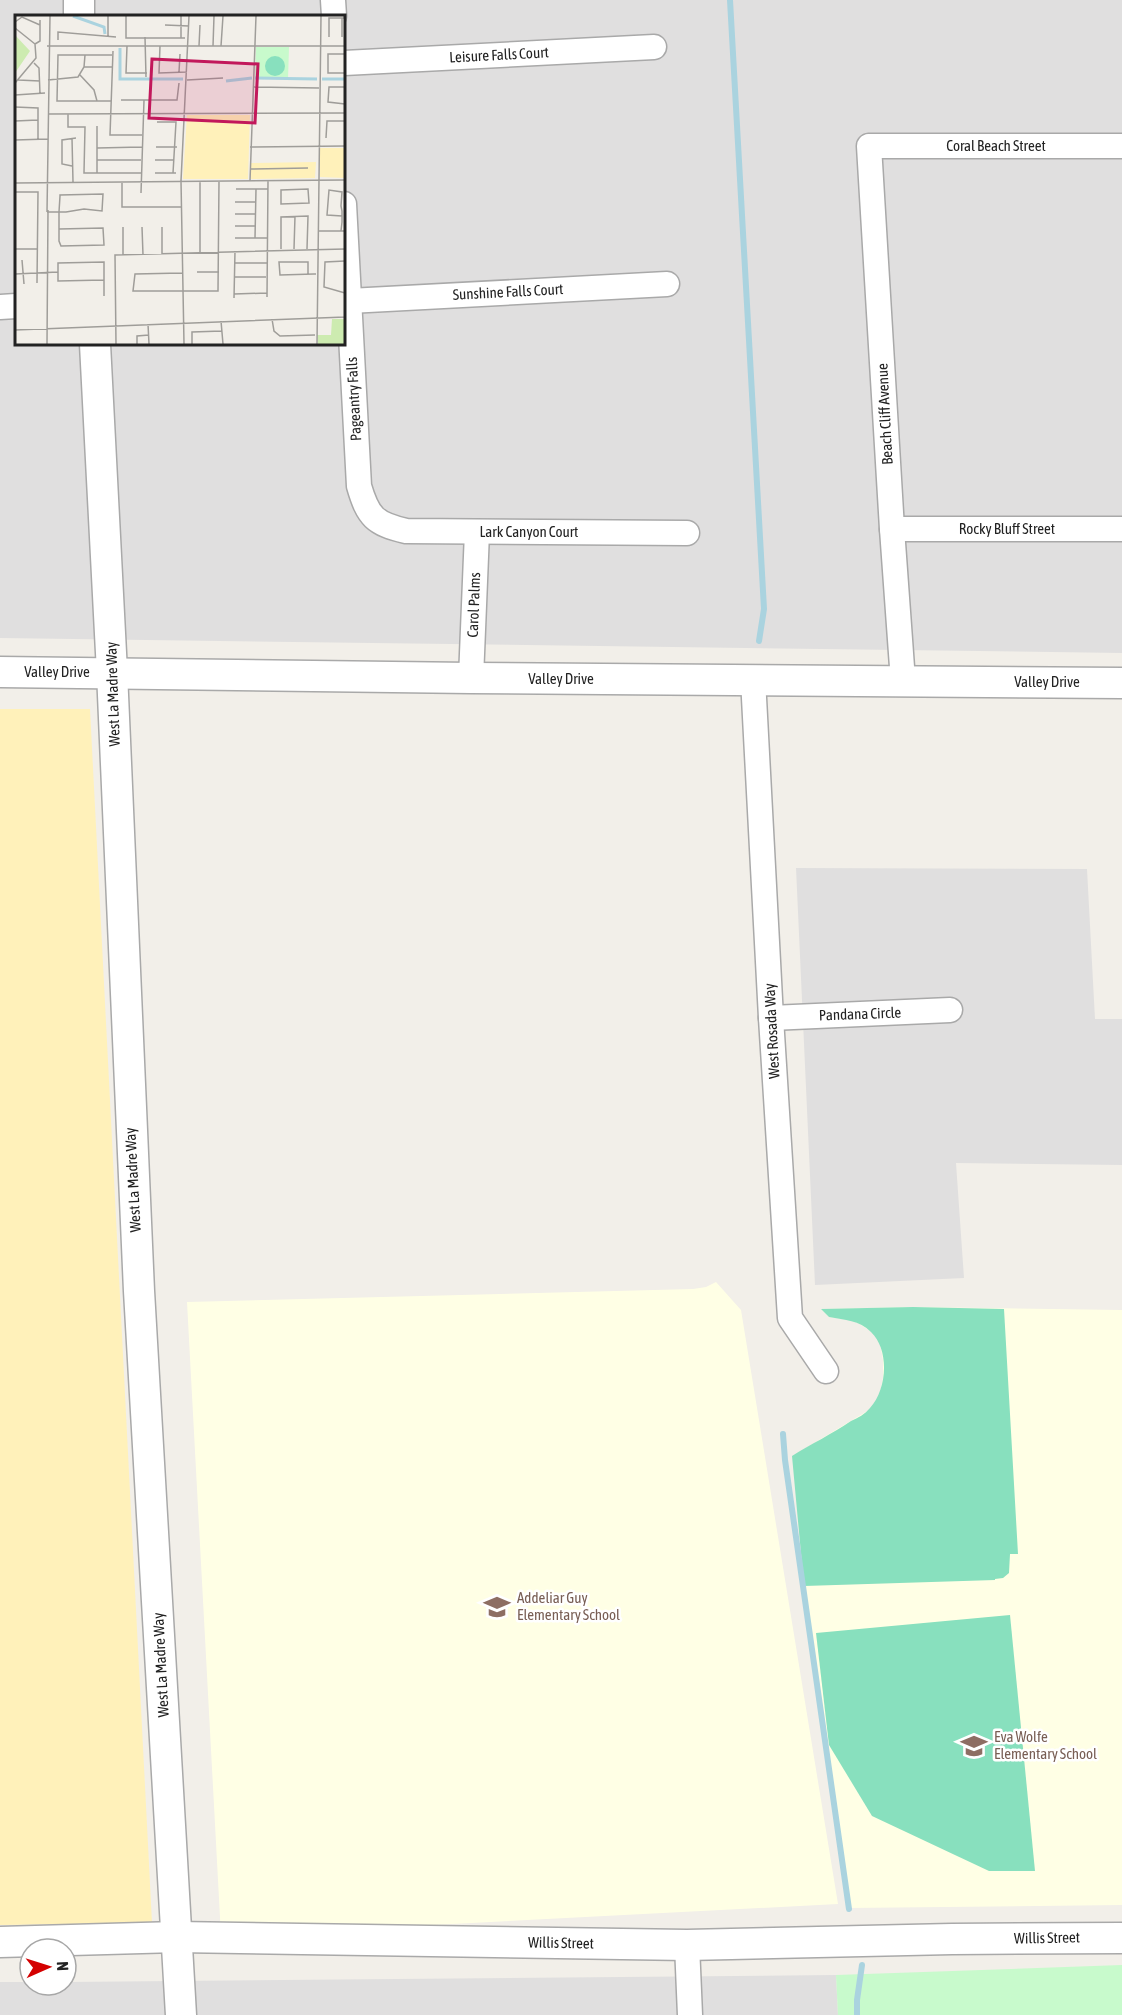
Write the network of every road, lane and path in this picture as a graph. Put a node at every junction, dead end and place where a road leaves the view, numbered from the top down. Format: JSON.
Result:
{"nodes":[{"id":1,"x":333,"y":0,"type":"edge"},
{"id":2,"x":334,"y":15,"type":"edge"},
{"id":3,"x":654,"y":47,"type":"dead end"},
{"id":4,"x":345,"y":63,"type":"edge"},
{"id":5,"x":870,"y":146,"type":"joint"},
{"id":6,"x":1122,"y":146,"type":"edge"},
{"id":7,"x":345,"y":223,"type":"edge"},
{"id":8,"x":667,"y":284,"type":"dead end"},
{"id":9,"x":349,"y":301,"type":"junction"},
{"id":10,"x":15,"y":306,"type":"edge"},
{"id":11,"x":0,"y":307,"type":"edge"},
{"id":12,"x":95,"y":345,"type":"edge"},
{"id":13,"x":374,"y":518,"type":"joint"},
{"id":14,"x":892,"y":529,"type":"junction"},
{"id":15,"x":1122,"y":529,"type":"edge"},
{"id":16,"x":477,"y":532,"type":"junction"},
{"id":17,"x":687,"y":533,"type":"dead end"},
{"id":18,"x":0,"y":672,"type":"edge"},
{"id":19,"x":112,"y":672,"type":"junction"},
{"id":20,"x":471,"y":678,"type":"junction"},
{"id":21,"x":753,"y":679,"type":"junction"},
{"id":22,"x":903,"y":681,"type":"junction"},
{"id":23,"x":1122,"y":683,"type":"edge"},
{"id":24,"x":950,"y":1010,"type":"dead end"},
{"id":25,"x":771,"y":1018,"type":"junction"},
{"id":26,"x":826,"y":1371,"type":"dead end"},
{"id":27,"x":177,"y":1937,"type":"junction"},
{"id":28,"x":1122,"y":1938,"type":"edge"},
{"id":29,"x":0,"y":1942,"type":"edge"},
{"id":30,"x":687,"y":1946,"type":"junction"},
{"id":31,"x":181,"y":2015,"type":"edge"},
{"id":32,"x":690,"y":2015,"type":"edge"}],
"edges":[{"from":1,"to":2,"type":"street"},
{"from":3,"to":4,"type":"street","name":"Leisure Falls Court"},
{"from":5,"to":6,"type":"street","name":"Coral Beach Street"},
{"from":5,"to":14,"type":"street","name":"Beach Cliff Avenue"},
{"from":7,"to":9,"type":"street","name":"Pageantry Falls"},
{"from":8,"to":9,"type":"street","name":"Sunshine Falls Court"},
{"from":9,"to":13,"type":"street","name":"Pageantry Falls"},
{"from":10,"to":11,"type":"street"},
{"from":12,"to":19,"type":"street","name":"West La Madre Way"},
{"from":13,"to":16,"type":"street","name":"Lark Canyon Court"},
{"from":14,"to":15,"type":"street","name":"Rocky Bluff Street"},
{"from":14,"to":22,"type":"street","name":"Beach Cliff Avenue"},
{"from":16,"to":17,"type":"street","name":"Lark Canyon Court"},
{"from":16,"to":20,"type":"street","name":"Carol Palms"},
{"from":18,"to":19,"type":"street","name":"Valley Drive"},
{"from":19,"to":20,"type":"street","name":"Valley Drive"},
{"from":19,"to":27,"type":"street","name":"West La Madre Way"},
{"from":20,"to":21,"type":"street","name":"Valley Drive"},
{"from":21,"to":22,"type":"street","name":"Valley Drive"},
{"from":21,"to":25,"type":"street","name":"West Rosada Way"},
{"from":22,"to":23,"type":"street","name":"Valley Drive"},
{"from":24,"to":25,"type":"street","name":"Pandana Circle"},
{"from":25,"to":26,"type":"street","name":"West Rosada Way"},
{"from":27,"to":29,"type":"street","name":"Willis Street"},
{"from":27,"to":30,"type":"street","name":"Willis Street"},
{"from":27,"to":31,"type":"street","name":"West La Madre Way"},
{"from":28,"to":30,"type":"street","name":"Willis Street"},
{"from":30,"to":32,"type":"street"}]}
